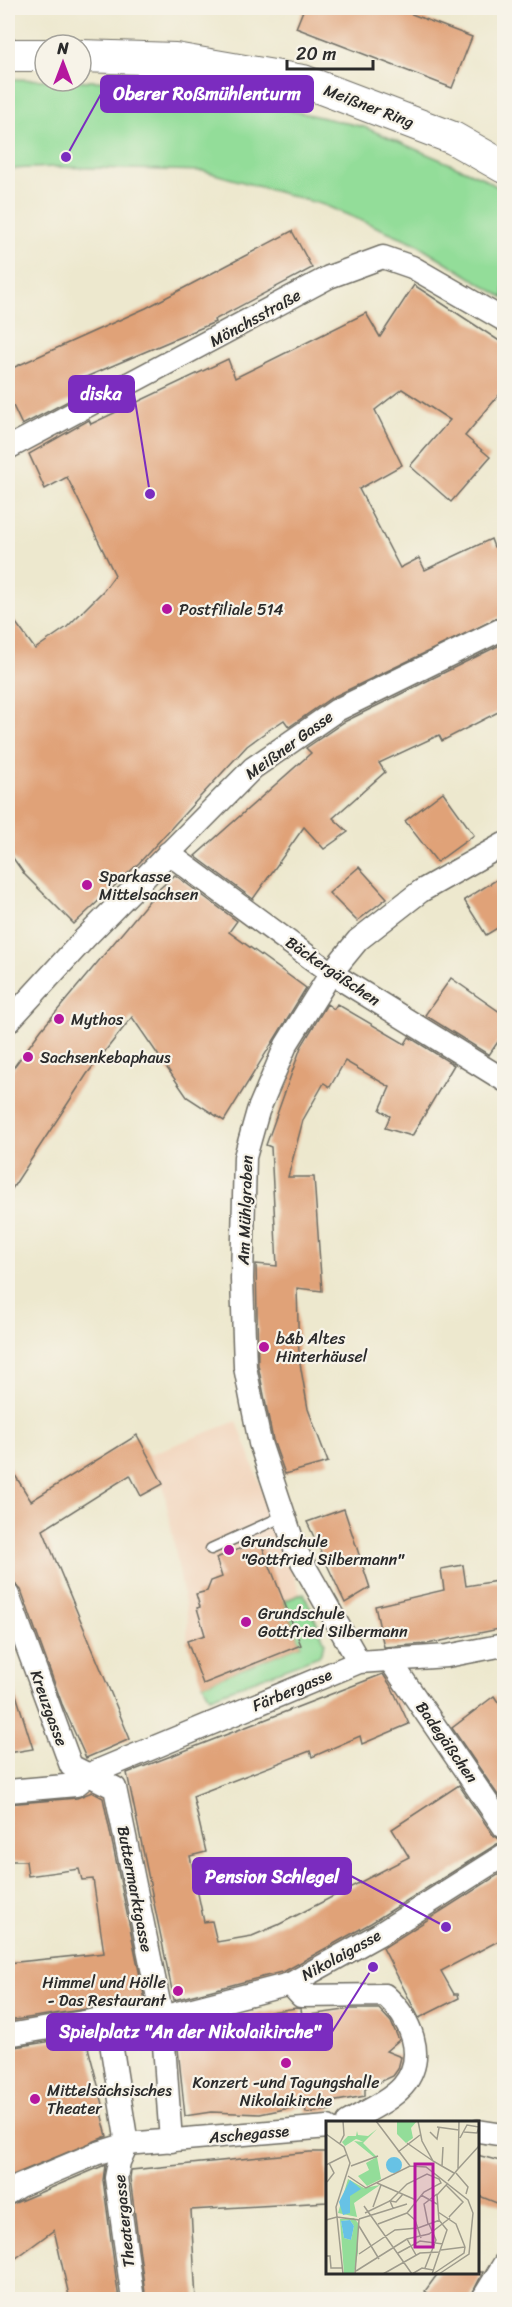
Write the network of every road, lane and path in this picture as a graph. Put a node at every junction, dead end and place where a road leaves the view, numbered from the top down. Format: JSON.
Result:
{"nodes":[{"id":1,"x":8,"y":55,"type":"edge"},
{"id":2,"x":33,"y":55,"type":"edge"},
{"id":3,"x":93,"y":57,"type":"edge"},
{"id":4,"x":504,"y":168,"type":"edge"},
{"id":5,"x":504,"y":320,"type":"edge"},
{"id":6,"x":8,"y":448,"type":"edge"},
{"id":7,"x":504,"y":628,"type":"edge"},
{"id":8,"x":504,"y":844,"type":"edge"},
{"id":9,"x":168,"y":853,"type":"junction"},
{"id":10,"x":331,"y":973,"type":"junction"},
{"id":11,"x":16,"y":998,"type":"edge"},
{"id":12,"x":8,"y":1022,"type":"edge"},
{"id":13,"x":504,"y":1080,"type":"edge"},
{"id":14,"x":284,"y":1516,"type":"junction"},
{"id":15,"x":212,"y":1549,"type":"dead end"},
{"id":16,"x":8,"y":1595,"type":"edge"},
{"id":17,"x":504,"y":1646,"type":"edge"},
{"id":18,"x":389,"y":1659,"type":"junction"},
{"id":19,"x":359,"y":1662,"type":"junction"},
{"id":20,"x":90,"y":1774,"type":"junction"},
{"id":21,"x":8,"y":1791,"type":"edge"},
{"id":22,"x":504,"y":1827,"type":"edge"},
{"id":23,"x":504,"y":1856,"type":"edge"},
{"id":24,"x":290,"y":1984,"type":"junction"},
{"id":25,"x":162,"y":2017,"type":"junction"},
{"id":26,"x":107,"y":2018,"type":"junction"},
{"id":27,"x":8,"y":2035,"type":"edge"},
{"id":28,"x":350,"y":2121,"type":"edge"},
{"id":29,"x":326,"y":2127,"type":"edge"},
{"id":30,"x":479,"y":2131,"type":"edge"},
{"id":31,"x":504,"y":2135,"type":"edge"},
{"id":32,"x":171,"y":2141,"type":"junction"},
{"id":33,"x":127,"y":2144,"type":"junction"},
{"id":34,"x":8,"y":2193,"type":"edge"},
{"id":35,"x":504,"y":2264,"type":"edge"},
{"id":36,"x":133,"y":2300,"type":"edge"},
{"id":37,"x":482,"y":2300,"type":"edge"}],
"edges":[{"from":1,"to":2,"type":"main road"},
{"from":3,"to":4,"type":"main road","name":"Meißner Ring"},
{"from":5,"to":6,"type":"street","name":"Mönchsstraße"},
{"from":7,"to":9,"type":"street","name":"Meißner Gasse"},
{"from":8,"to":10,"type":"street","name":"Am Mühlgraben"},
{"from":9,"to":10,"type":"street","name":"Bäckergäßchen"},
{"from":9,"to":11,"type":"street","name":"Meißner Gasse"},
{"from":10,"to":13,"type":"street","name":"Bäckergäßchen"},
{"from":10,"to":14,"type":"street","name":"Am Mühlgraben"},
{"from":11,"to":12,"type":"street","name":"Meißner Gasse"},
{"from":14,"to":15,"type":"lane"},
{"from":14,"to":19,"type":"street","name":"Am Mühlgraben"},
{"from":16,"to":20,"type":"street","name":"Kreuzgasse"},
{"from":17,"to":18,"type":"street","name":"Färbergasse"},
{"from":18,"to":19,"type":"street","name":"Färbergasse"},
{"from":18,"to":22,"type":"street","name":"Badegäßchen"},
{"from":19,"to":20,"type":"street","name":"Färbergasse"},
{"from":20,"to":21,"type":"street","name":"Färbergasse"},
{"from":20,"to":25,"type":"street","name":"Buttermarktgasse"},
{"from":23,"to":24,"type":"street","name":"Nikolaigasse"},
{"from":24,"to":25,"type":"street","name":"Nikolaigasse"},
{"from":24,"to":28,"type":"street"},
{"from":25,"to":26,"type":"street","name":"Nikolaigasse"},
{"from":25,"to":32,"type":"street","name":"Buttermarktgasse"},
{"from":26,"to":27,"type":"street","name":"Nikolaigasse"},
{"from":26,"to":33,"type":"street"},
{"from":29,"to":32,"type":"street","name":"Aschegasse"},
{"from":30,"to":31,"type":"street"},
{"from":32,"to":33,"type":"street","name":"Aschegasse"},
{"from":33,"to":34,"type":"street","name":"Aschegasse"},
{"from":33,"to":36,"type":"street","name":"Theatergasse"},
{"from":35,"to":37,"type":"street"}]}
